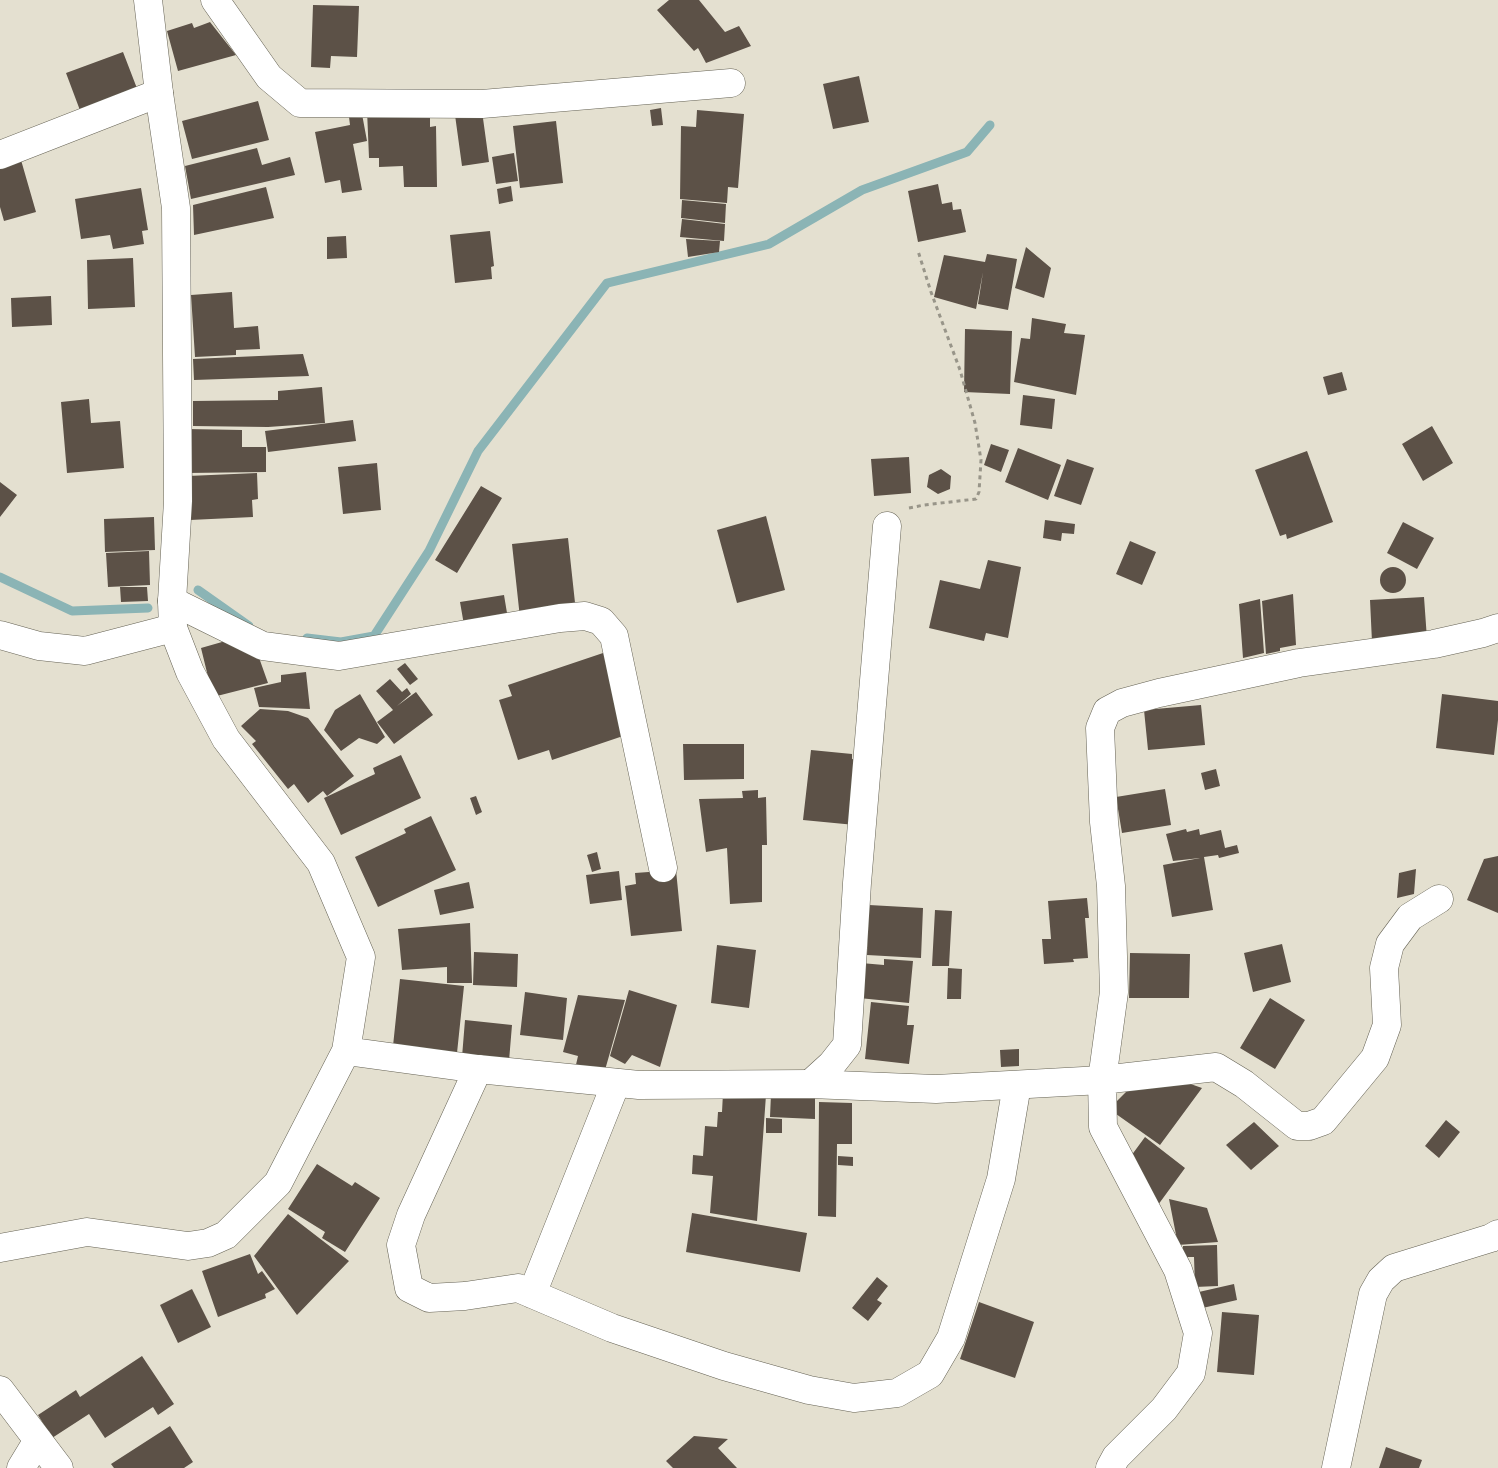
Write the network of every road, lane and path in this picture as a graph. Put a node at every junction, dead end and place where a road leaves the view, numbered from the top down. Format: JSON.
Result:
{"nodes":[{"id":1,"x":148,"y":0,"type":"edge"},
{"id":2,"x":215,"y":0,"type":"edge"},
{"id":3,"x":731,"y":83,"type":"dead end"},
{"id":4,"x":159,"y":93,"type":"junction"},
{"id":5,"x":0,"y":155,"type":"edge"},
{"id":6,"x":918,"y":251,"type":"dead end"},
{"id":7,"x":887,"y":526,"type":"joint"},
{"id":8,"x":172,"y":601,"type":"junction"},
{"id":9,"x":173,"y":628,"type":"junction"},
{"id":10,"x":1498,"y":628,"type":"edge"},
{"id":11,"x":0,"y":635,"type":"edge"},
{"id":12,"x":663,"y":868,"type":"dead end"},
{"id":13,"x":1438,"y":899,"type":"dead end"},
{"id":14,"x":346,"y":1051,"type":"junction"},
{"id":15,"x":478,"y":1069,"type":"junction"},
{"id":16,"x":1102,"y":1080,"type":"junction"},
{"id":17,"x":616,"y":1083,"type":"junction"},
{"id":18,"x":810,"y":1084,"type":"junction"},
{"id":19,"x":1017,"y":1085,"type":"junction"},
{"id":20,"x":1498,"y":1234,"type":"edge"},
{"id":21,"x":0,"y":1248,"type":"edge"},
{"id":22,"x":532,"y":1294,"type":"junction"},
{"id":23,"x":0,"y":1390,"type":"edge"},
{"id":24,"x":38,"y":1440,"type":"junction"},
{"id":25,"x":21,"y":1468,"type":"edge"},
{"id":26,"x":59,"y":1468,"type":"edge"},
{"id":27,"x":1110,"y":1468,"type":"edge"},
{"id":28,"x":1336,"y":1468,"type":"edge"}],
"edges":[{"from":1,"to":4,"type":"street"},
{"from":2,"to":3,"type":"street"},
{"from":4,"to":5,"type":"street"},
{"from":4,"to":8,"type":"street"},
{"from":6,"to":7,"type":"path"},
{"from":7,"to":18,"type":"street"},
{"from":8,"to":9,"type":"street"},
{"from":8,"to":12,"type":"street"},
{"from":9,"to":11,"type":"street"},
{"from":9,"to":14,"type":"street"},
{"from":10,"to":16,"type":"street"},
{"from":13,"to":16,"type":"street"},
{"from":14,"to":15,"type":"street"},
{"from":14,"to":21,"type":"street"},
{"from":15,"to":17,"type":"street"},
{"from":15,"to":22,"type":"street"},
{"from":16,"to":19,"type":"street"},
{"from":16,"to":27,"type":"street"},
{"from":17,"to":18,"type":"street"},
{"from":17,"to":22,"type":"street"},
{"from":18,"to":19,"type":"street"},
{"from":19,"to":22,"type":"street"},
{"from":20,"to":28,"type":"street"},
{"from":23,"to":24,"type":"street"},
{"from":24,"to":25,"type":"street"},
{"from":24,"to":26,"type":"street"}]}
